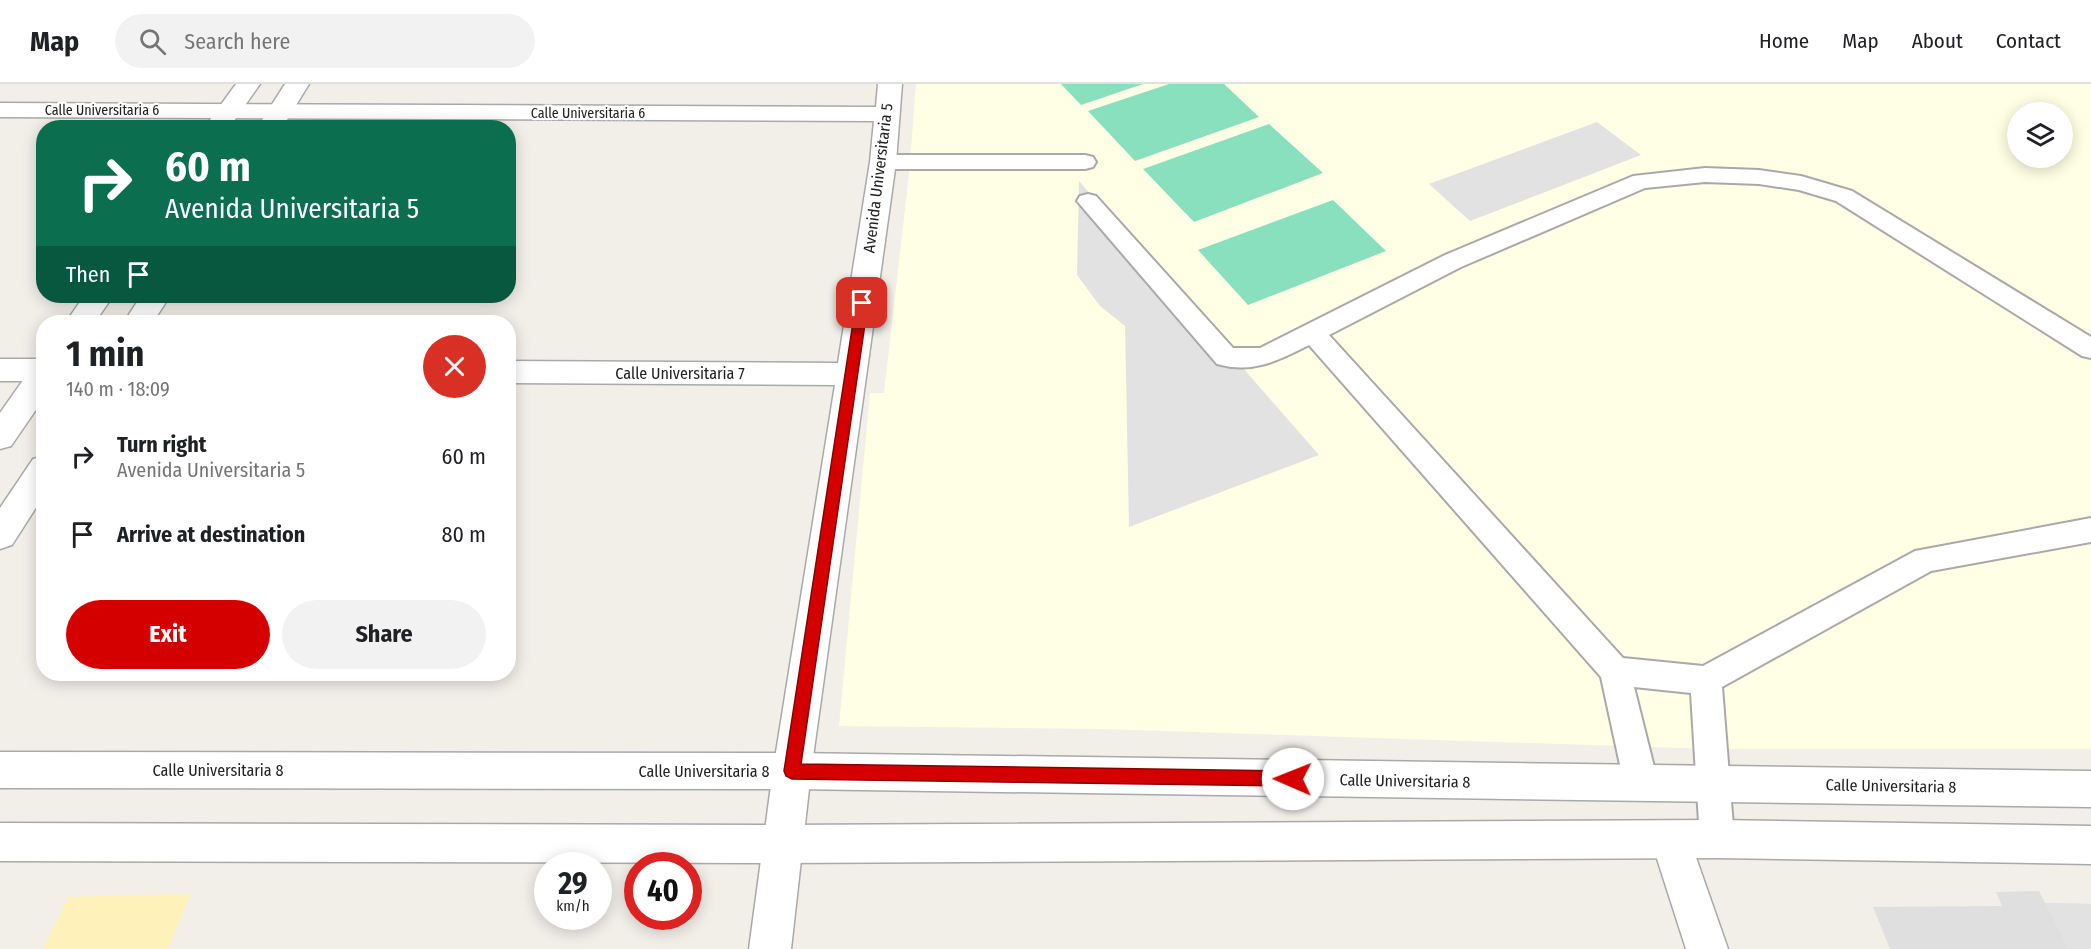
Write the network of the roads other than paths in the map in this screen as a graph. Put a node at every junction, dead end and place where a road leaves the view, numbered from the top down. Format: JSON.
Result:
{"nodes":[{"id":1,"x":248,"y":84,"type":"edge"},
{"id":2,"x":297,"y":84,"type":"edge"},
{"id":3,"x":888,"y":99,"type":"edge"},
{"id":4,"x":0,"y":110,"type":"edge"},
{"id":5,"x":222,"y":119,"type":"edge"},
{"id":6,"x":274,"y":120,"type":"edge"},
{"id":7,"x":883,"y":162,"type":"junction"},
{"id":8,"x":1085,"y":162,"type":"dead end"},
{"id":9,"x":1088,"y":201,"type":"dead end"},
{"id":10,"x":1313,"y":333,"type":"junction"},
{"id":11,"x":2091,"y":349,"type":"edge"},
{"id":12,"x":0,"y":370,"type":"edge"},
{"id":13,"x":36,"y":372,"type":"edge"},
{"id":14,"x":516,"y":372,"type":"edge"},
{"id":15,"x":851,"y":374,"type":"junction"},
{"id":16,"x":36,"y":384,"type":"edge"},
{"id":17,"x":0,"y":437,"type":"edge"},
{"id":18,"x":36,"y":480,"type":"edge"},
{"id":19,"x":2091,"y":530,"type":"edge"},
{"id":20,"x":0,"y":536,"type":"edge"},
{"id":21,"x":1615,"y":671,"type":"junction"},
{"id":22,"x":1706,"y":680,"type":"junction"},
{"id":23,"x":0,"y":770,"type":"edge"},
{"id":24,"x":792,"y":771,"type":"junction"},
{"id":25,"x":1641,"y":783,"type":"junction"},
{"id":26,"x":1714,"y":783,"type":"junction"},
{"id":27,"x":2091,"y":789,"type":"edge"},
{"id":28,"x":1717,"y":839,"type":"junction"},
{"id":29,"x":1671,"y":840,"type":"junction"},
{"id":30,"x":0,"y":842,"type":"edge"},
{"id":31,"x":782,"y":844,"type":"junction"},
{"id":32,"x":2091,"y":845,"type":"edge"},
{"id":33,"x":770,"y":949,"type":"edge"},
{"id":34,"x":1707,"y":949,"type":"edge"}],
"edges":[{"from":1,"to":5,"type":"street"},
{"from":2,"to":6,"type":"street"},
{"from":3,"to":6,"type":"street","name":"Calle Universitaria 6"},
{"from":3,"to":7,"type":"street","name":"Avenida Universitaria 5"},
{"from":4,"to":5,"type":"street","name":"Calle Universitaria 6"},
{"from":5,"to":6,"type":"street","name":"Calle Universitaria 6"},
{"from":7,"to":8,"type":"lane"},
{"from":7,"to":15,"type":"street","name":"Avenida Universitaria 5"},
{"from":9,"to":10,"type":"lane"},
{"from":10,"to":11,"type":"lane"},
{"from":10,"to":21,"type":"lane"},
{"from":12,"to":13,"type":"street"},
{"from":14,"to":15,"type":"street","name":"Calle Universitaria 7"},
{"from":15,"to":24,"type":"street","name":"Avenida Universitaria 5"},
{"from":16,"to":17,"type":"street"},
{"from":18,"to":20,"type":"street"},
{"from":19,"to":22,"type":"lane"},
{"from":21,"to":22,"type":"lane"},
{"from":21,"to":25,"type":"lane"},
{"from":22,"to":26,"type":"lane"},
{"from":23,"to":24,"type":"street","name":"Calle Universitaria 8"},
{"from":24,"to":25,"type":"street","name":"Calle Universitaria 8"},
{"from":24,"to":31,"type":"street","name":"Avenida Universitaria 5"},
{"from":25,"to":26,"type":"street","name":"Calle Universitaria 8"},
{"from":26,"to":27,"type":"street","name":"Calle Universitaria 8"},
{"from":26,"to":28,"type":"lane"},
{"from":28,"to":29,"type":"street"},
{"from":28,"to":32,"type":"street"},
{"from":29,"to":31,"type":"street"},
{"from":29,"to":34,"type":"street"},
{"from":30,"to":31,"type":"street"},
{"from":31,"to":33,"type":"street","name":"Avenida Universitaria 5"}]}
